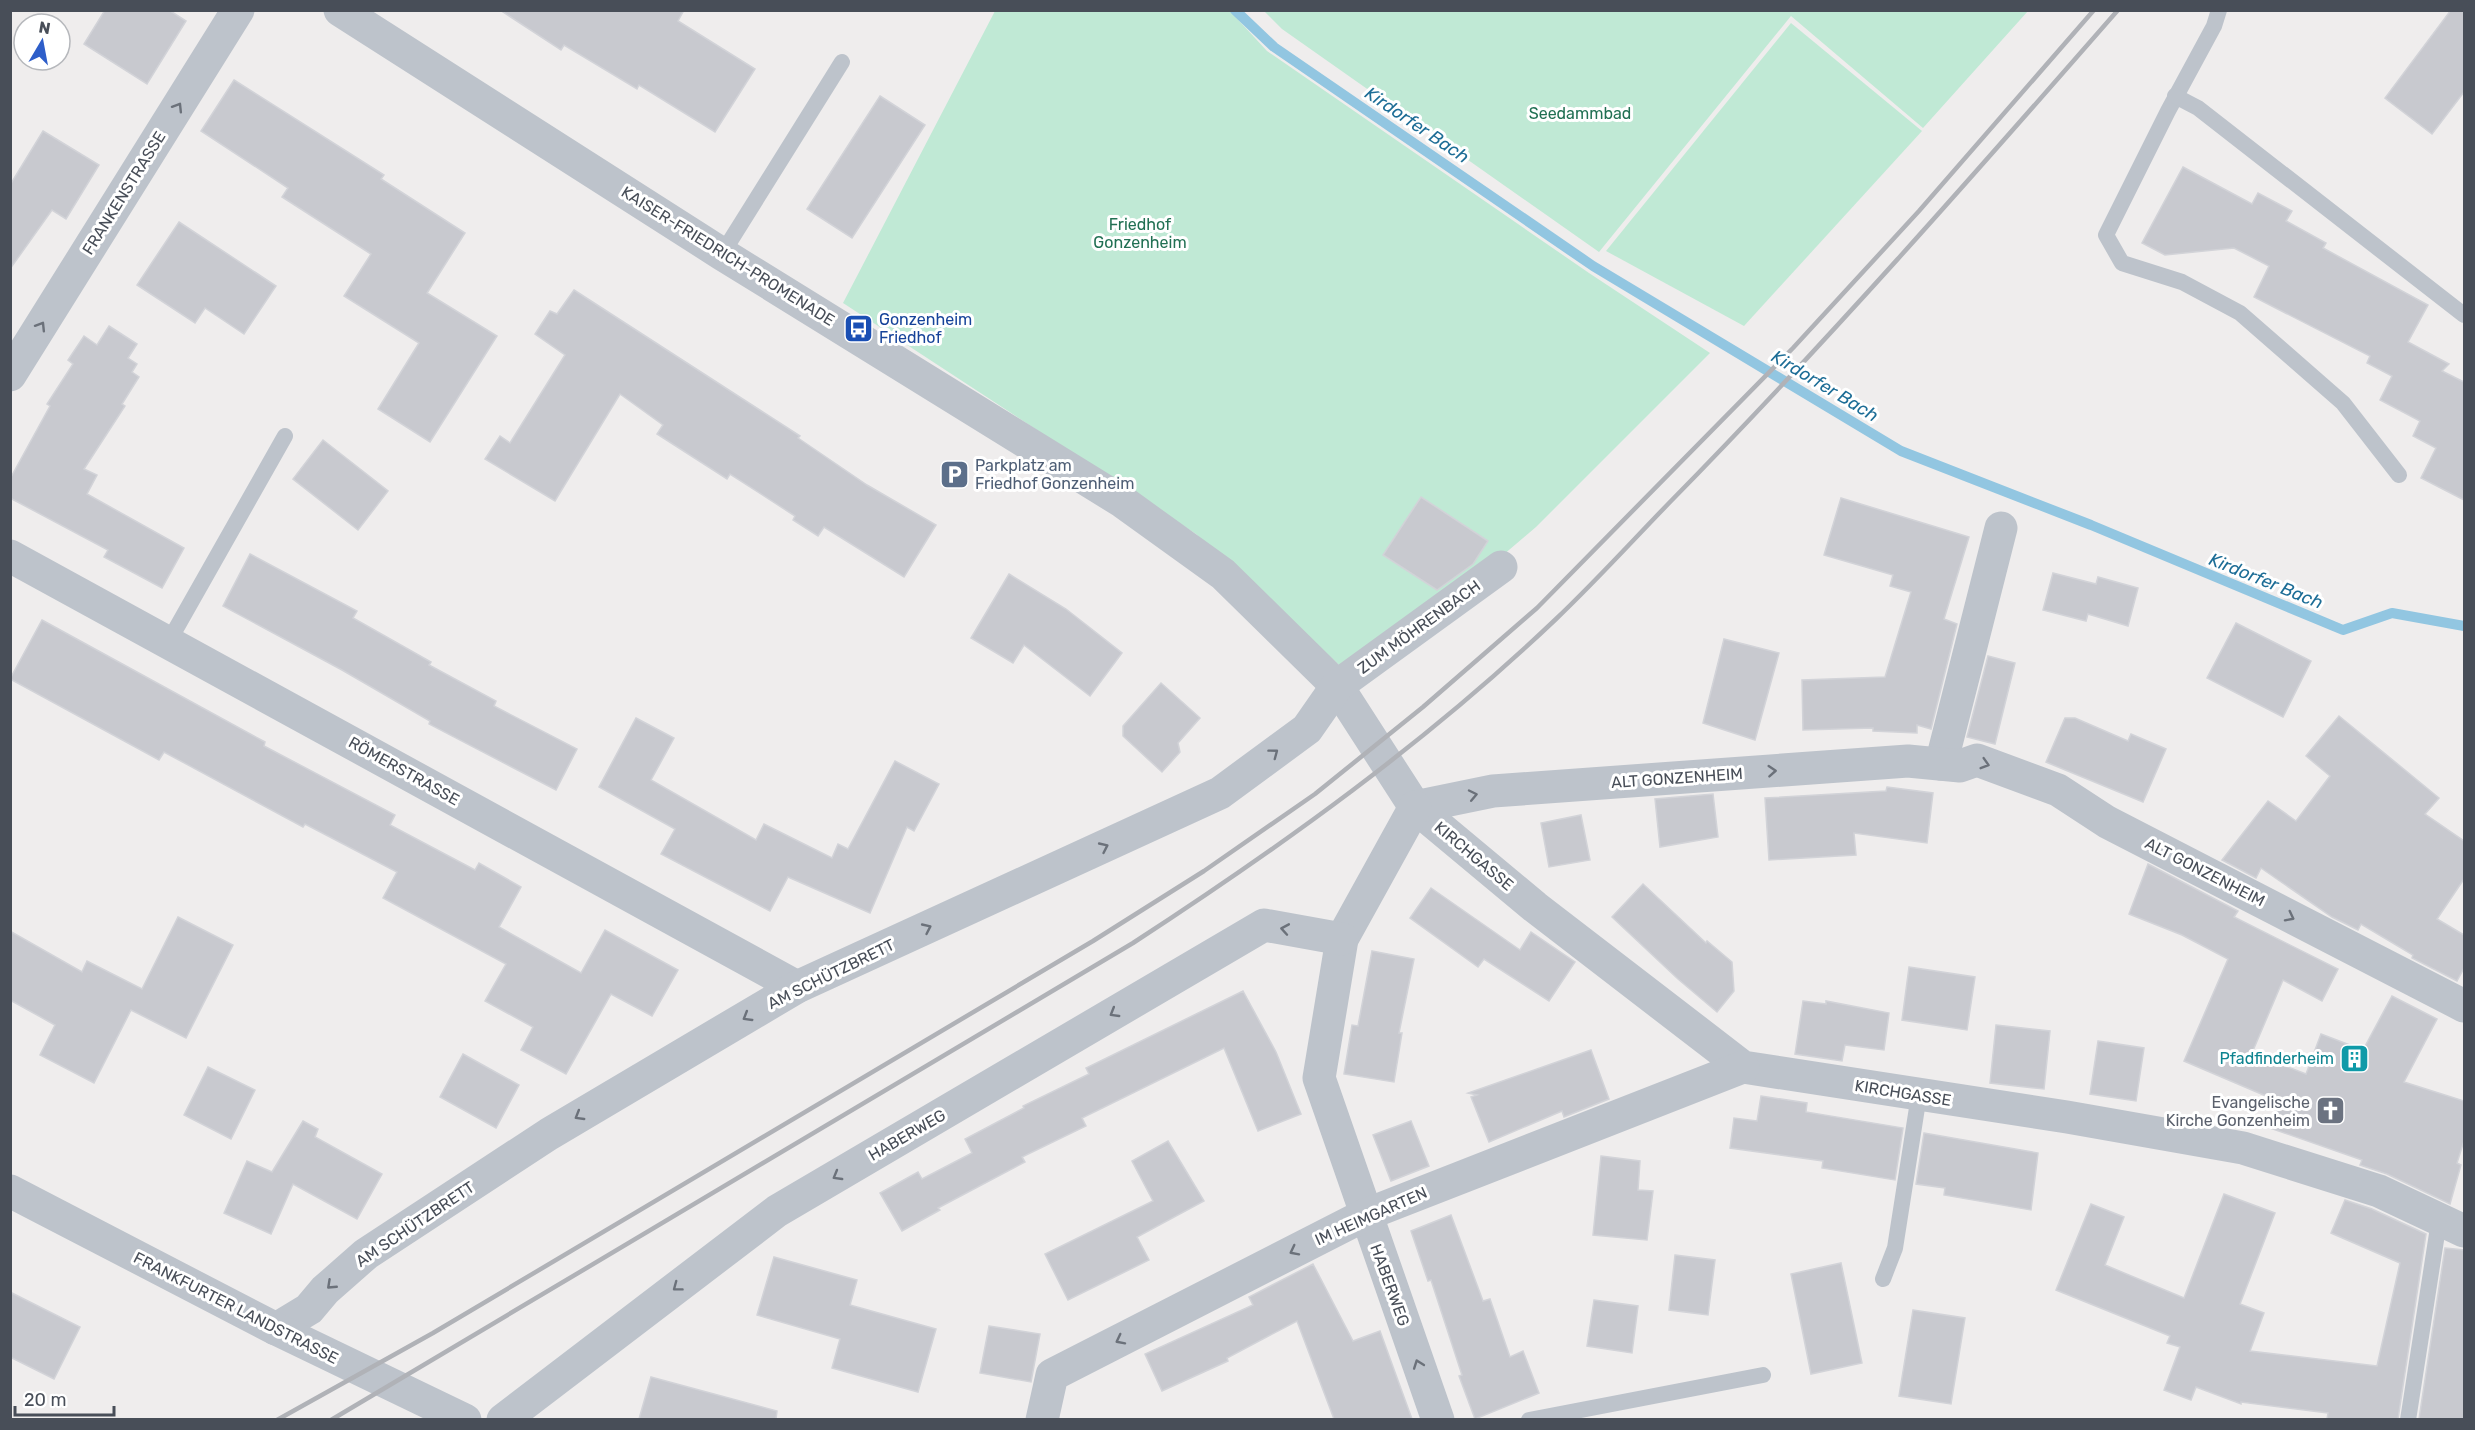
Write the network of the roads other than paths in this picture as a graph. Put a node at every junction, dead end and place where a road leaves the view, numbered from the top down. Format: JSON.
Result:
{"nodes":[{"id":1,"x":238,"y":10,"type":"edge"},
{"id":2,"x":340,"y":10,"type":"edge"},
{"id":3,"x":2219,"y":10,"type":"edge"},
{"id":4,"x":843,"y":62,"type":"dead end"},
{"id":5,"x":2175,"y":96,"type":"junction"},
{"id":6,"x":722,"y":254,"type":"junction"},
{"id":7,"x":2464,"y":315,"type":"edge"},
{"id":8,"x":10,"y":375,"type":"edge"},
{"id":9,"x":285,"y":436,"type":"dead end"},
{"id":10,"x":2399,"y":475,"type":"dead end"},
{"id":11,"x":2001,"y":528,"type":"dead end"},
{"id":12,"x":10,"y":556,"type":"edge"},
{"id":13,"x":1501,"y":567,"type":"dead end"},
{"id":14,"x":169,"y":641,"type":"junction"},
{"id":15,"x":1337,"y":686,"type":"junction"},
{"id":16,"x":1941,"y":764,"type":"junction"},
{"id":17,"x":1415,"y":807,"type":"junction"},
{"id":18,"x":1342,"y":939,"type":"junction"},
{"id":19,"x":797,"y":987,"type":"junction"},
{"id":20,"x":2464,"y":1006,"type":"edge"},
{"id":21,"x":1743,"y":1067,"type":"junction"},
{"id":22,"x":1919,"y":1095,"type":"junction"},
{"id":23,"x":10,"y":1191,"type":"edge"},
{"id":24,"x":1365,"y":1215,"type":"junction"},
{"id":25,"x":2452,"y":1226,"type":"edge"},
{"id":26,"x":1883,"y":1279,"type":"dead end"},
{"id":27,"x":276,"y":1329,"type":"junction"},
{"id":28,"x":1763,"y":1375,"type":"dead end"},
{"id":29,"x":465,"y":1419,"type":"edge"},
{"id":30,"x":503,"y":1419,"type":"edge"},
{"id":31,"x":1042,"y":1419,"type":"edge"},
{"id":32,"x":1438,"y":1419,"type":"edge"},
{"id":33,"x":1529,"y":1419,"type":"edge"},
{"id":34,"x":2408,"y":1419,"type":"edge"}],
"edges":[{"from":8,"to":1,"type":"street","name":"FRANKENSTRASSE","one_way":true},
{"from":2,"to":6,"type":"street","name":"KAISER-FRIEDRICH-PROMENADE"},
{"from":3,"to":5,"type":"lane"},
{"from":4,"to":6,"type":"lane"},
{"from":5,"to":7,"type":"lane"},
{"from":5,"to":10,"type":"lane"},
{"from":6,"to":15,"type":"street","name":"KAISER-FRIEDRICH-PROMENADE"},
{"from":9,"to":14,"type":"lane"},
{"from":11,"to":16,"type":"street"},
{"from":12,"to":14,"type":"street","name":"RÖMERSTRASSE"},
{"from":13,"to":15,"type":"street","name":"ZUM MÖHRENBACH"},
{"from":14,"to":19,"type":"street","name":"RÖMERSTRASSE"},
{"from":15,"to":17,"type":"street","name":"KAISER-FRIEDRICH-PROMENADE"},
{"from":19,"to":15,"type":"street","name":"AM SCHÜTZBRETT","one_way":true},
{"from":17,"to":16,"type":"street","name":"ALT GONZENHEIM","one_way":true},
{"from":16,"to":20,"type":"street","name":"ALT GONZENHEIM","one_way":true},
{"from":17,"to":18,"type":"street","name":"HABERWEG"},
{"from":17,"to":21,"type":"street","name":"KIRCHGASSE"},
{"from":18,"to":24,"type":"street","name":"HABERWEG"},
{"from":18,"to":30,"type":"street","name":"HABERWEG","one_way":true},
{"from":19,"to":27,"type":"street","name":"AM SCHÜTZBRETT","one_way":true},
{"from":21,"to":22,"type":"street","name":"KIRCHGASSE"},
{"from":21,"to":24,"type":"street","name":"IM HEIMGARTEN"},
{"from":22,"to":25,"type":"street","name":"KIRCHGASSE"},
{"from":22,"to":26,"type":"lane"},
{"from":23,"to":27,"type":"street","name":"FRANKFURTER LANDSTRASSE"},
{"from":24,"to":31,"type":"street","name":"IM HEIMGARTEN","one_way":true},
{"from":32,"to":24,"type":"street","name":"HABERWEG","one_way":true},
{"from":25,"to":34,"type":"lane"},
{"from":27,"to":29,"type":"street","name":"FRANKFURTER LANDSTRASSE"},
{"from":28,"to":33,"type":"lane"}]}
